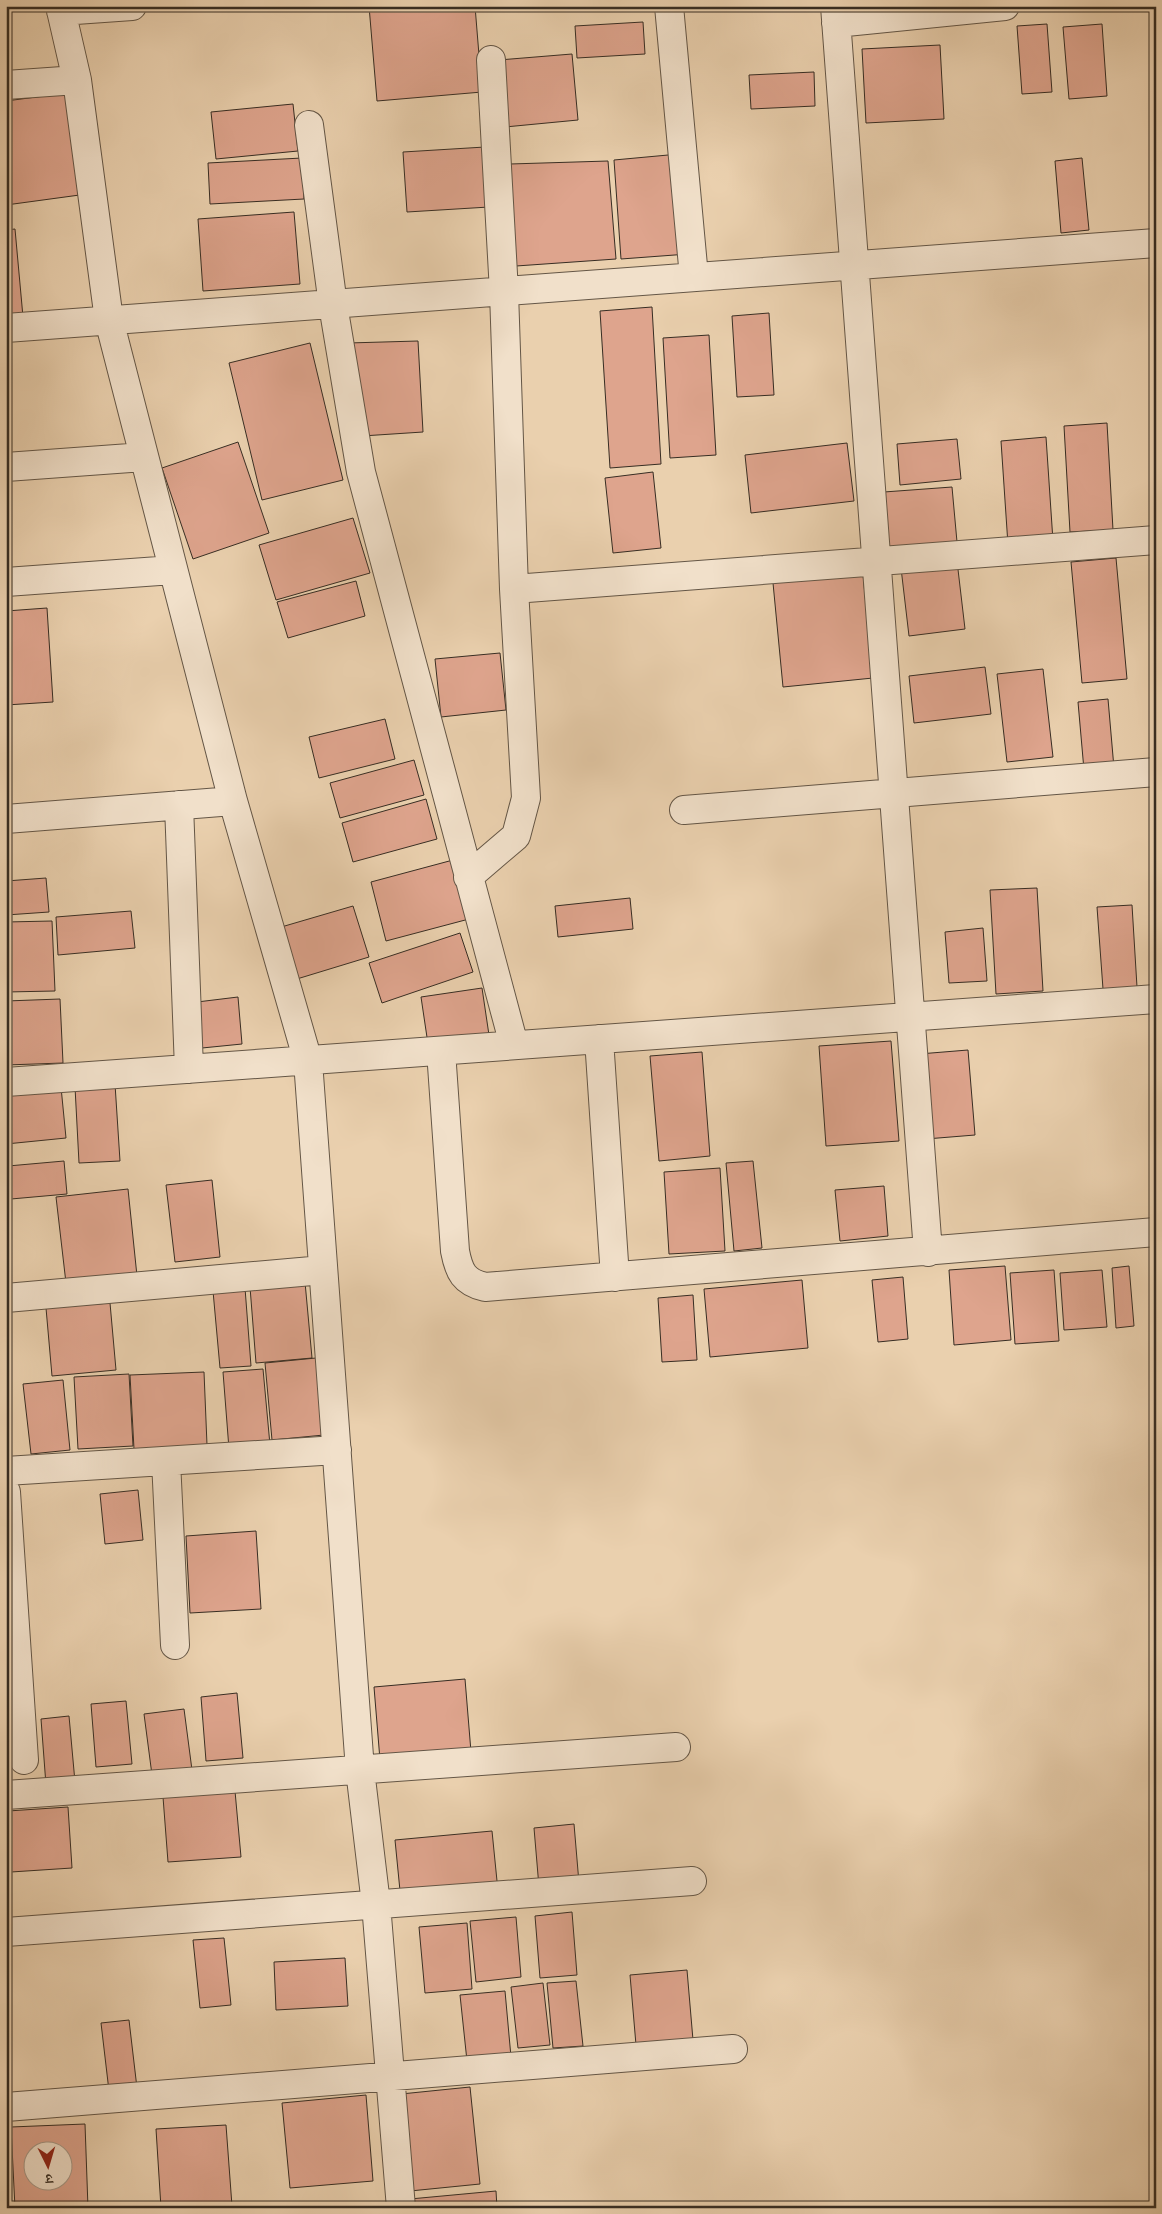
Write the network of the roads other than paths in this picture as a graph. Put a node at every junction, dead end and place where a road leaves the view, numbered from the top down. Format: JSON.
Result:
{"nodes":[{"id":1,"x":132,"y":6,"type":"edge"},
{"id":2,"x":669,"y":6,"type":"edge"},
{"id":3,"x":1005,"y":6,"type":"edge"},
{"id":4,"x":60,"y":9,"type":"edge"},
{"id":5,"x":835,"y":15,"type":"edge"},
{"id":6,"x":491,"y":60,"type":"dead end"},
{"id":7,"x":77,"y":80,"type":"junction"},
{"id":8,"x":6,"y":85,"type":"edge"},
{"id":9,"x":309,"y":125,"type":"dead end"},
{"id":10,"x":1156,"y":243,"type":"edge"},
{"id":11,"x":854,"y":266,"type":"junction"},
{"id":12,"x":694,"y":277,"type":"junction"},
{"id":13,"x":504,"y":292,"type":"junction"},
{"id":14,"x":333,"y":305,"type":"junction"},
{"id":15,"x":109,"y":320,"type":"junction"},
{"id":16,"x":6,"y":328,"type":"edge"},
{"id":17,"x":144,"y":457,"type":"junction"},
{"id":18,"x":6,"y":467,"type":"edge"},
{"id":19,"x":1156,"y":540,"type":"edge"},
{"id":20,"x":877,"y":562,"type":"junction"},
{"id":21,"x":173,"y":570,"type":"junction"},
{"id":22,"x":6,"y":582,"type":"edge"},
{"id":23,"x":514,"y":589,"type":"junction"},
{"id":24,"x":1156,"y":772,"type":"edge"},
{"id":25,"x":894,"y":793,"type":"junction"},
{"id":26,"x":233,"y":801,"type":"junction"},
{"id":27,"x":179,"y":805,"type":"junction"},
{"id":28,"x":684,"y":810,"type":"dead end"},
{"id":29,"x":6,"y":819,"type":"edge"},
{"id":30,"x":468,"y":877,"type":"junction"},
{"id":31,"x":1156,"y":998,"type":"edge"},
{"id":32,"x":911,"y":1016,"type":"junction"},
{"id":33,"x":599,"y":1039,"type":"junction"},
{"id":34,"x":514,"y":1045,"type":"junction"},
{"id":35,"x":441,"y":1051,"type":"junction"},
{"id":36,"x":308,"y":1060,"type":"junction"},
{"id":37,"x":189,"y":1069,"type":"junction"},
{"id":38,"x":6,"y":1082,"type":"edge"},
{"id":39,"x":1156,"y":1232,"type":"edge"},
{"id":40,"x":928,"y":1252,"type":"junction"},
{"id":41,"x":323,"y":1270,"type":"junction"},
{"id":42,"x":615,"y":1277,"type":"junction"},
{"id":43,"x":6,"y":1298,"type":"edge"},
{"id":44,"x":337,"y":1450,"type":"junction"},
{"id":45,"x":166,"y":1461,"type":"junction"},
{"id":46,"x":6,"y":1471,"type":"edge"},
{"id":47,"x":6,"y":1492,"type":"edge"},
{"id":48,"x":175,"y":1645,"type":"dead end"},
{"id":49,"x":676,"y":1747,"type":"dead end"},
{"id":50,"x":24,"y":1760,"type":"dead end"},
{"id":51,"x":360,"y":1770,"type":"junction"},
{"id":52,"x":6,"y":1795,"type":"edge"},
{"id":53,"x":692,"y":1881,"type":"dead end"},
{"id":54,"x":376,"y":1904,"type":"junction"},
{"id":55,"x":6,"y":1932,"type":"edge"},
{"id":56,"x":733,"y":2049,"type":"dead end"},
{"id":57,"x":390,"y":2076,"type":"junction"},
{"id":58,"x":6,"y":2107,"type":"edge"},
{"id":59,"x":401,"y":2208,"type":"edge"}],
"edges":[{"from":1,"to":4,"type":"street"},
{"from":2,"to":12,"type":"street"},
{"from":3,"to":5,"type":"street"},
{"from":4,"to":7,"type":"street"},
{"from":5,"to":11,"type":"street"},
{"from":6,"to":13,"type":"street"},
{"from":7,"to":8,"type":"street"},
{"from":7,"to":15,"type":"street"},
{"from":9,"to":14,"type":"street"},
{"from":10,"to":11,"type":"street"},
{"from":11,"to":12,"type":"street"},
{"from":11,"to":20,"type":"street"},
{"from":12,"to":13,"type":"street"},
{"from":13,"to":14,"type":"street"},
{"from":13,"to":23,"type":"street"},
{"from":14,"to":15,"type":"street"},
{"from":14,"to":30,"type":"street"},
{"from":15,"to":16,"type":"street"},
{"from":15,"to":17,"type":"street"},
{"from":17,"to":18,"type":"street"},
{"from":17,"to":21,"type":"street"},
{"from":19,"to":20,"type":"street"},
{"from":20,"to":23,"type":"street"},
{"from":20,"to":25,"type":"street"},
{"from":21,"to":22,"type":"street"},
{"from":21,"to":26,"type":"street"},
{"from":23,"to":30,"type":"street"},
{"from":24,"to":25,"type":"street"},
{"from":25,"to":28,"type":"street"},
{"from":25,"to":32,"type":"street"},
{"from":26,"to":27,"type":"street"},
{"from":26,"to":36,"type":"street"},
{"from":27,"to":29,"type":"street"},
{"from":27,"to":37,"type":"street"},
{"from":30,"to":34,"type":"street"},
{"from":31,"to":32,"type":"street"},
{"from":32,"to":33,"type":"street"},
{"from":32,"to":40,"type":"street"},
{"from":33,"to":34,"type":"street"},
{"from":33,"to":42,"type":"street"},
{"from":34,"to":35,"type":"street"},
{"from":35,"to":36,"type":"street"},
{"from":35,"to":42,"type":"street"},
{"from":36,"to":37,"type":"street"},
{"from":36,"to":41,"type":"street"},
{"from":37,"to":38,"type":"street"},
{"from":39,"to":40,"type":"street"},
{"from":40,"to":42,"type":"street"},
{"from":41,"to":43,"type":"street"},
{"from":41,"to":44,"type":"street"},
{"from":44,"to":45,"type":"street"},
{"from":44,"to":51,"type":"street"},
{"from":45,"to":46,"type":"street"},
{"from":45,"to":48,"type":"street"},
{"from":47,"to":50,"type":"street"},
{"from":49,"to":51,"type":"street"},
{"from":51,"to":52,"type":"street"},
{"from":51,"to":54,"type":"street"},
{"from":53,"to":54,"type":"street"},
{"from":54,"to":55,"type":"street"},
{"from":54,"to":57,"type":"street"},
{"from":56,"to":57,"type":"street"},
{"from":57,"to":58,"type":"street"},
{"from":57,"to":59,"type":"street"}]}
